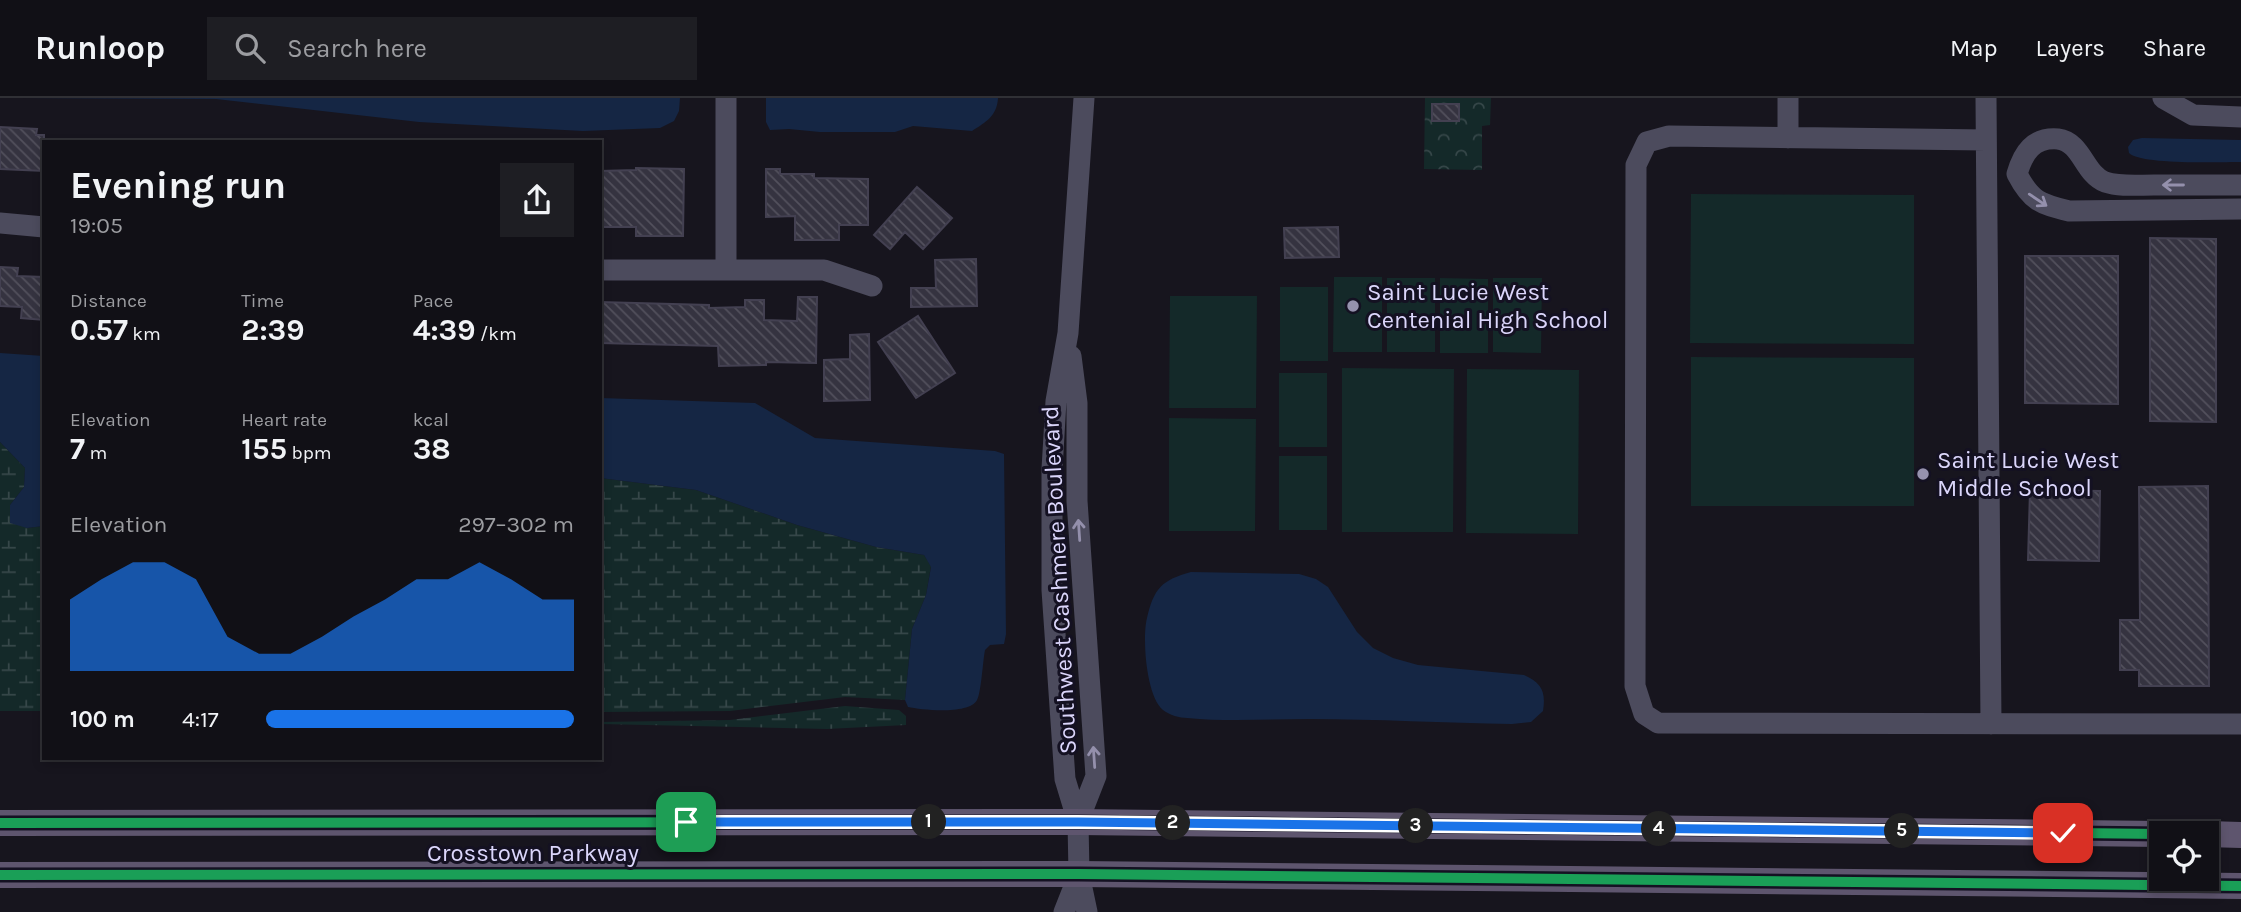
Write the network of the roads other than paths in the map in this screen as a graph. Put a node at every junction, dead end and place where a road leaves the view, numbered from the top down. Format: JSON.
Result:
{"nodes":[{"id":1,"x":726,"y":98,"type":"edge"},
{"id":2,"x":1084,"y":98,"type":"edge"},
{"id":3,"x":1788,"y":98,"type":"edge"},
{"id":4,"x":1986,"y":98,"type":"edge"},
{"id":5,"x":2163,"y":98,"type":"edge"},
{"id":6,"x":2241,"y":117,"type":"edge"},
{"id":7,"x":1788,"y":138,"type":"junction"},
{"id":8,"x":1986,"y":140,"type":"junction"},
{"id":9,"x":2241,"y":185,"type":"edge"},
{"id":10,"x":2241,"y":209,"type":"edge"},
{"id":11,"x":0,"y":223,"type":"edge"},
{"id":12,"x":42,"y":227,"type":"edge"},
{"id":13,"x":726,"y":269,"type":"junction"},
{"id":14,"x":602,"y":270,"type":"edge"},
{"id":15,"x":872,"y":286,"type":"dead end"},
{"id":16,"x":1068,"y":333,"type":"junction"},
{"id":17,"x":1991,"y":724,"type":"junction"},
{"id":18,"x":2241,"y":724,"type":"edge"},
{"id":19,"x":1078,"y":822,"type":"junction"},
{"id":20,"x":0,"y":823,"type":"edge"},
{"id":21,"x":2149,"y":834,"type":"edge"},
{"id":22,"x":2219,"y":835,"type":"edge"},
{"id":23,"x":2241,"y":835,"type":"edge"},
{"id":24,"x":1079,"y":874,"type":"junction"},
{"id":25,"x":0,"y":875,"type":"edge"},
{"id":26,"x":2241,"y":886,"type":"edge"},
{"id":27,"x":1064,"y":912,"type":"edge"},
{"id":28,"x":1087,"y":912,"type":"edge"}],
"edges":[{"from":1,"to":13,"type":"street"},
{"from":2,"to":16,"type":"street","name":"Southwest Cashmere Boulevard"},
{"from":3,"to":7,"type":"street"},
{"from":4,"to":8,"type":"street"},
{"from":5,"to":6,"type":"street"},
{"from":7,"to":8,"type":"street"},
{"from":7,"to":17,"type":"street"},
{"from":8,"to":17,"type":"street"},
{"from":9,"to":10,"type":"street","one_way":true},
{"from":11,"to":12,"type":"street"},
{"from":13,"to":14,"type":"street"},
{"from":13,"to":15,"type":"street"},
{"from":16,"to":19,"type":"street","name":"Southwest Cashmere Boulevard"},
{"from":19,"to":16,"type":"street","name":"Southwest Cashmere Boulevard","one_way":true},
{"from":17,"to":18,"type":"street"},
{"from":19,"to":20,"type":"main road","name":"Crosstown Parkway"},
{"from":19,"to":21,"type":"main road","name":"Crosstown Parkway"},
{"from":19,"to":24,"type":"street","name":"Southwest Cashmere Boulevard"},
{"from":22,"to":23,"type":"main road"},
{"from":24,"to":25,"type":"main road","name":"Crosstown Parkway"},
{"from":24,"to":26,"type":"main road","name":"Crosstown Parkway"},
{"from":24,"to":27,"type":"street","name":"Southwest Cashmere Boulevard"},
{"from":24,"to":28,"type":"street","name":"Southwest Cashmere Boulevard"}]}
